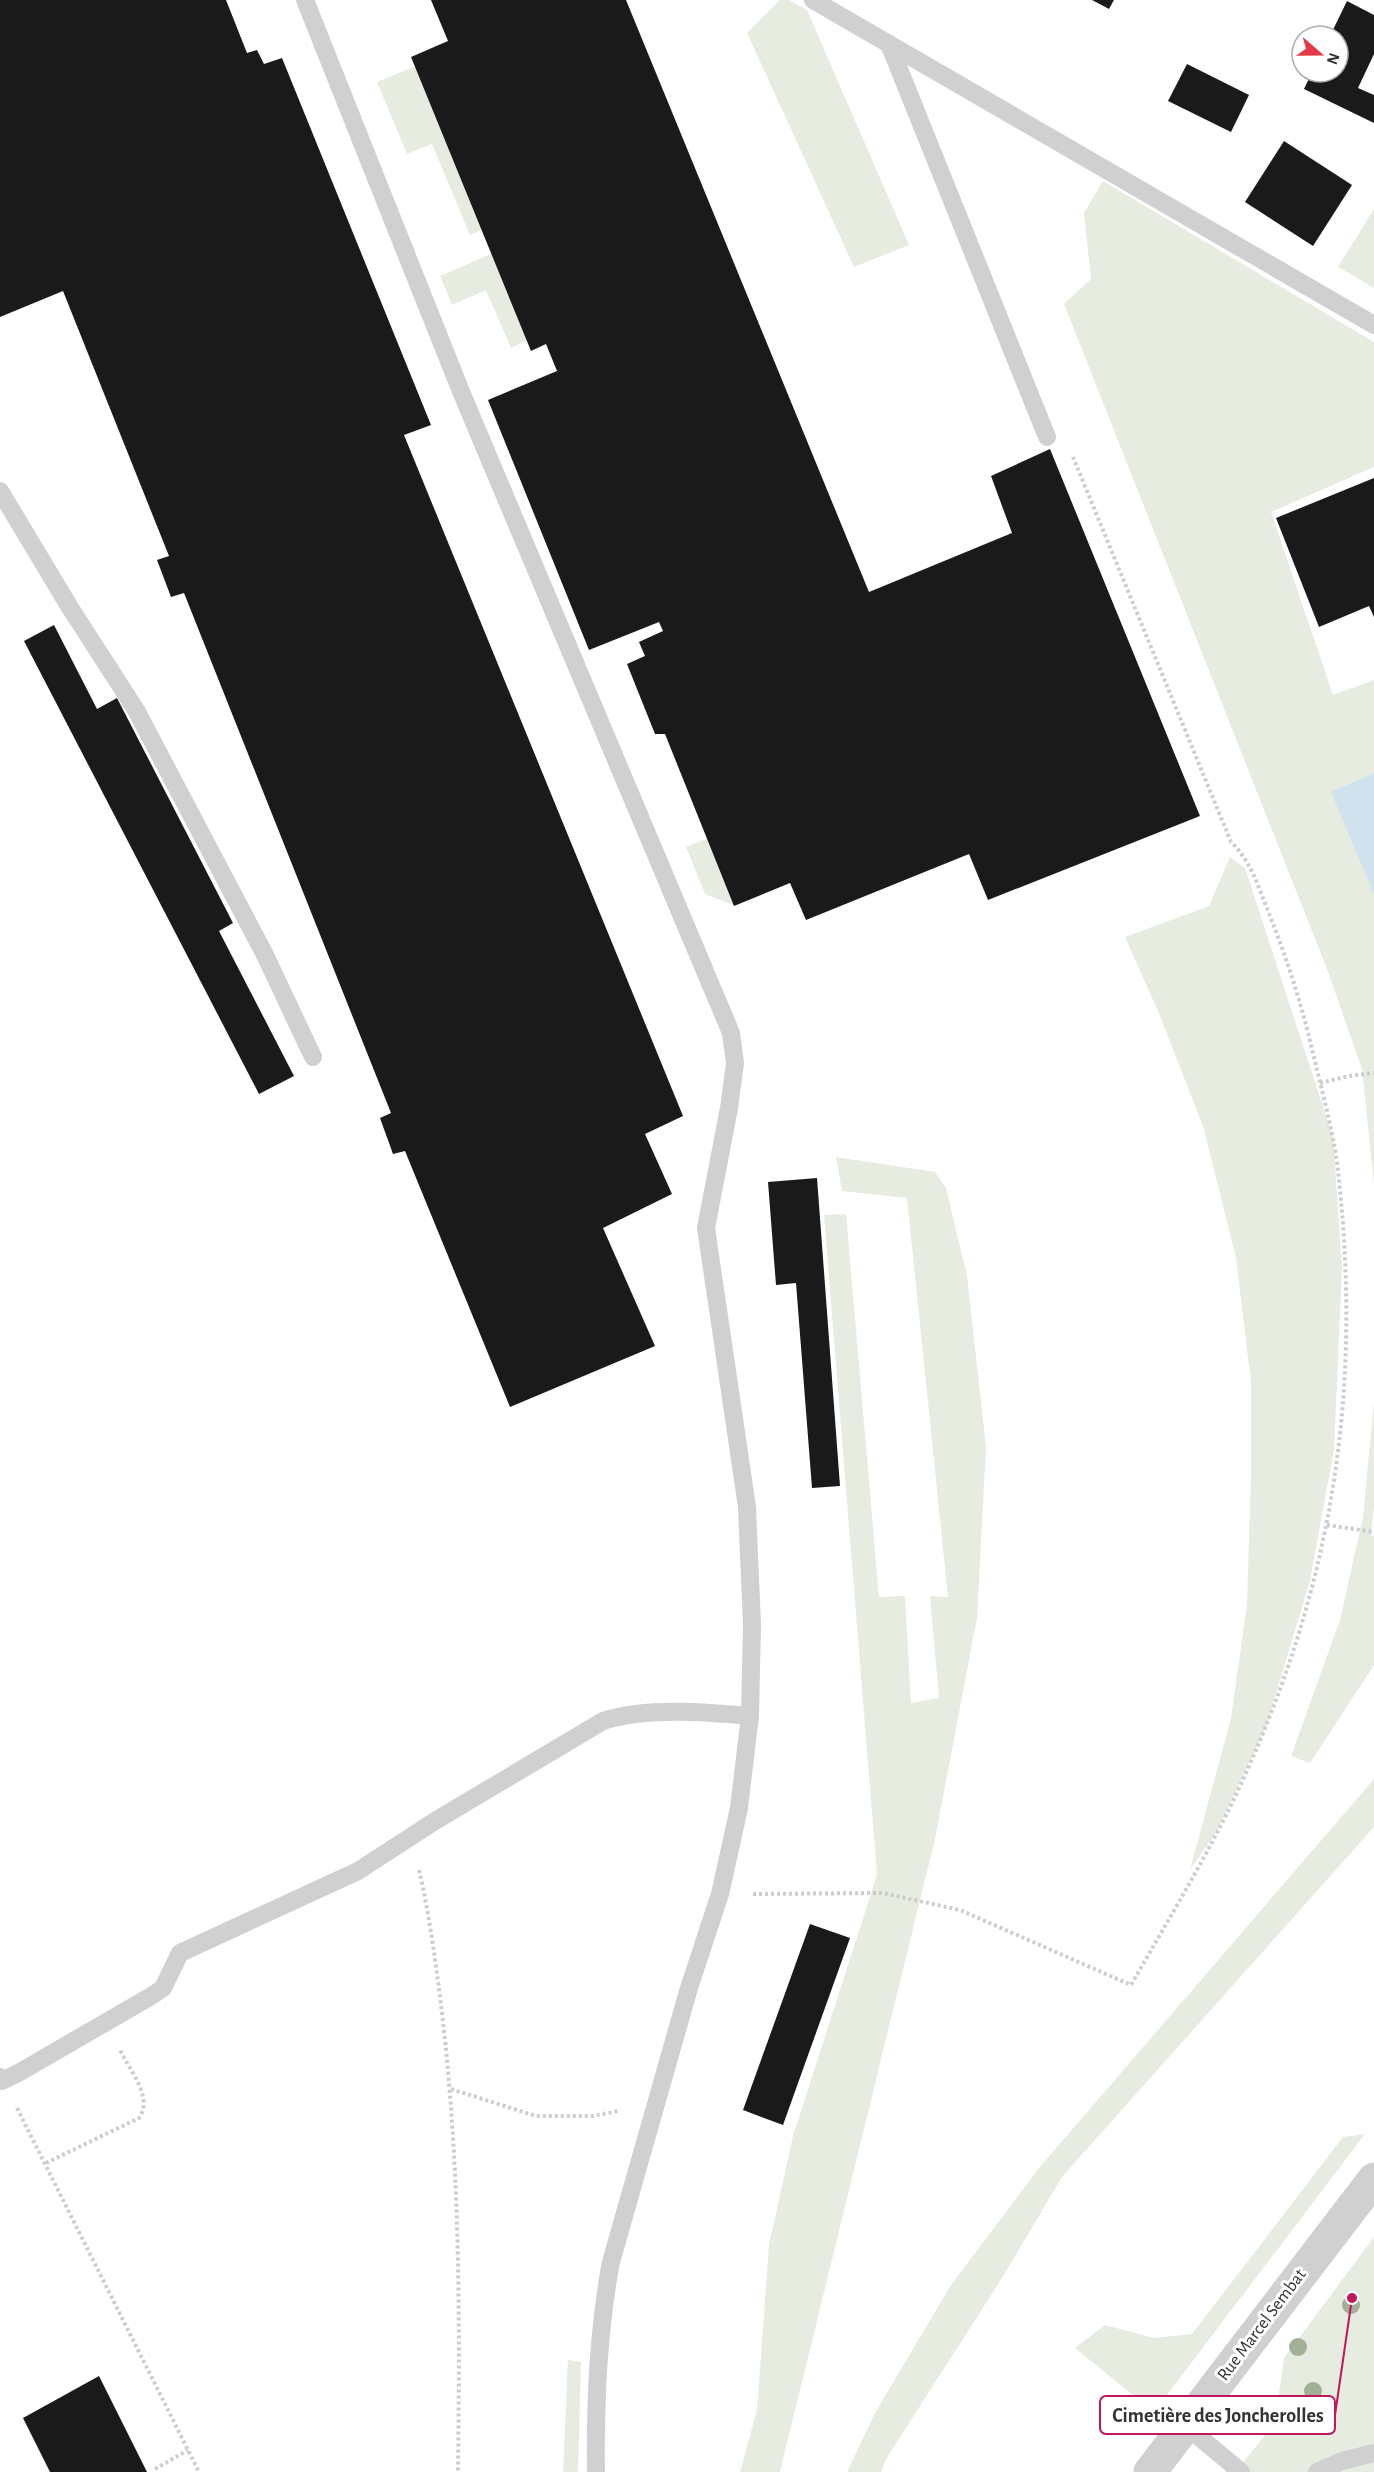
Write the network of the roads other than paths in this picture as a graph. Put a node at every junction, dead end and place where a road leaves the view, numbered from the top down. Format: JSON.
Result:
{"nodes":[{"id":1,"x":305,"y":0,"type":"edge"},
{"id":2,"x":813,"y":0,"type":"edge"},
{"id":3,"x":889,"y":44,"type":"junction"},
{"id":4,"x":1374,"y":325,"type":"edge"},
{"id":5,"x":1047,"y":437,"type":"road end"},
{"id":6,"x":0,"y":491,"type":"edge"},
{"id":7,"x":313,"y":1057,"type":"dead end"},
{"id":8,"x":750,"y":1716,"type":"junction"},
{"id":9,"x":1,"y":2079,"type":"edge"},
{"id":10,"x":1374,"y":2179,"type":"edge"},
{"id":11,"x":1185,"y":2425,"type":"junction"},
{"id":12,"x":1374,"y":2453,"type":"edge"},
{"id":13,"x":596,"y":2472,"type":"edge"},
{"id":14,"x":1150,"y":2472,"type":"edge"},
{"id":15,"x":1241,"y":2472,"type":"edge"},
{"id":16,"x":1317,"y":2472,"type":"edge"}],
"edges":[{"from":1,"to":8,"type":"lane"},
{"from":2,"to":3,"type":"lane"},
{"from":3,"to":4,"type":"lane"},
{"from":3,"to":5,"type":"lane"},
{"from":6,"to":7,"type":"lane"},
{"from":8,"to":9,"type":"lane"},
{"from":8,"to":13,"type":"lane"},
{"from":10,"to":11,"type":"street","name":"Rue Marcel Sembat"},
{"from":11,"to":14,"type":"street","name":"Rue Marcel Sembat"},
{"from":11,"to":15,"type":"lane"},
{"from":12,"to":16,"type":"lane"}]}
